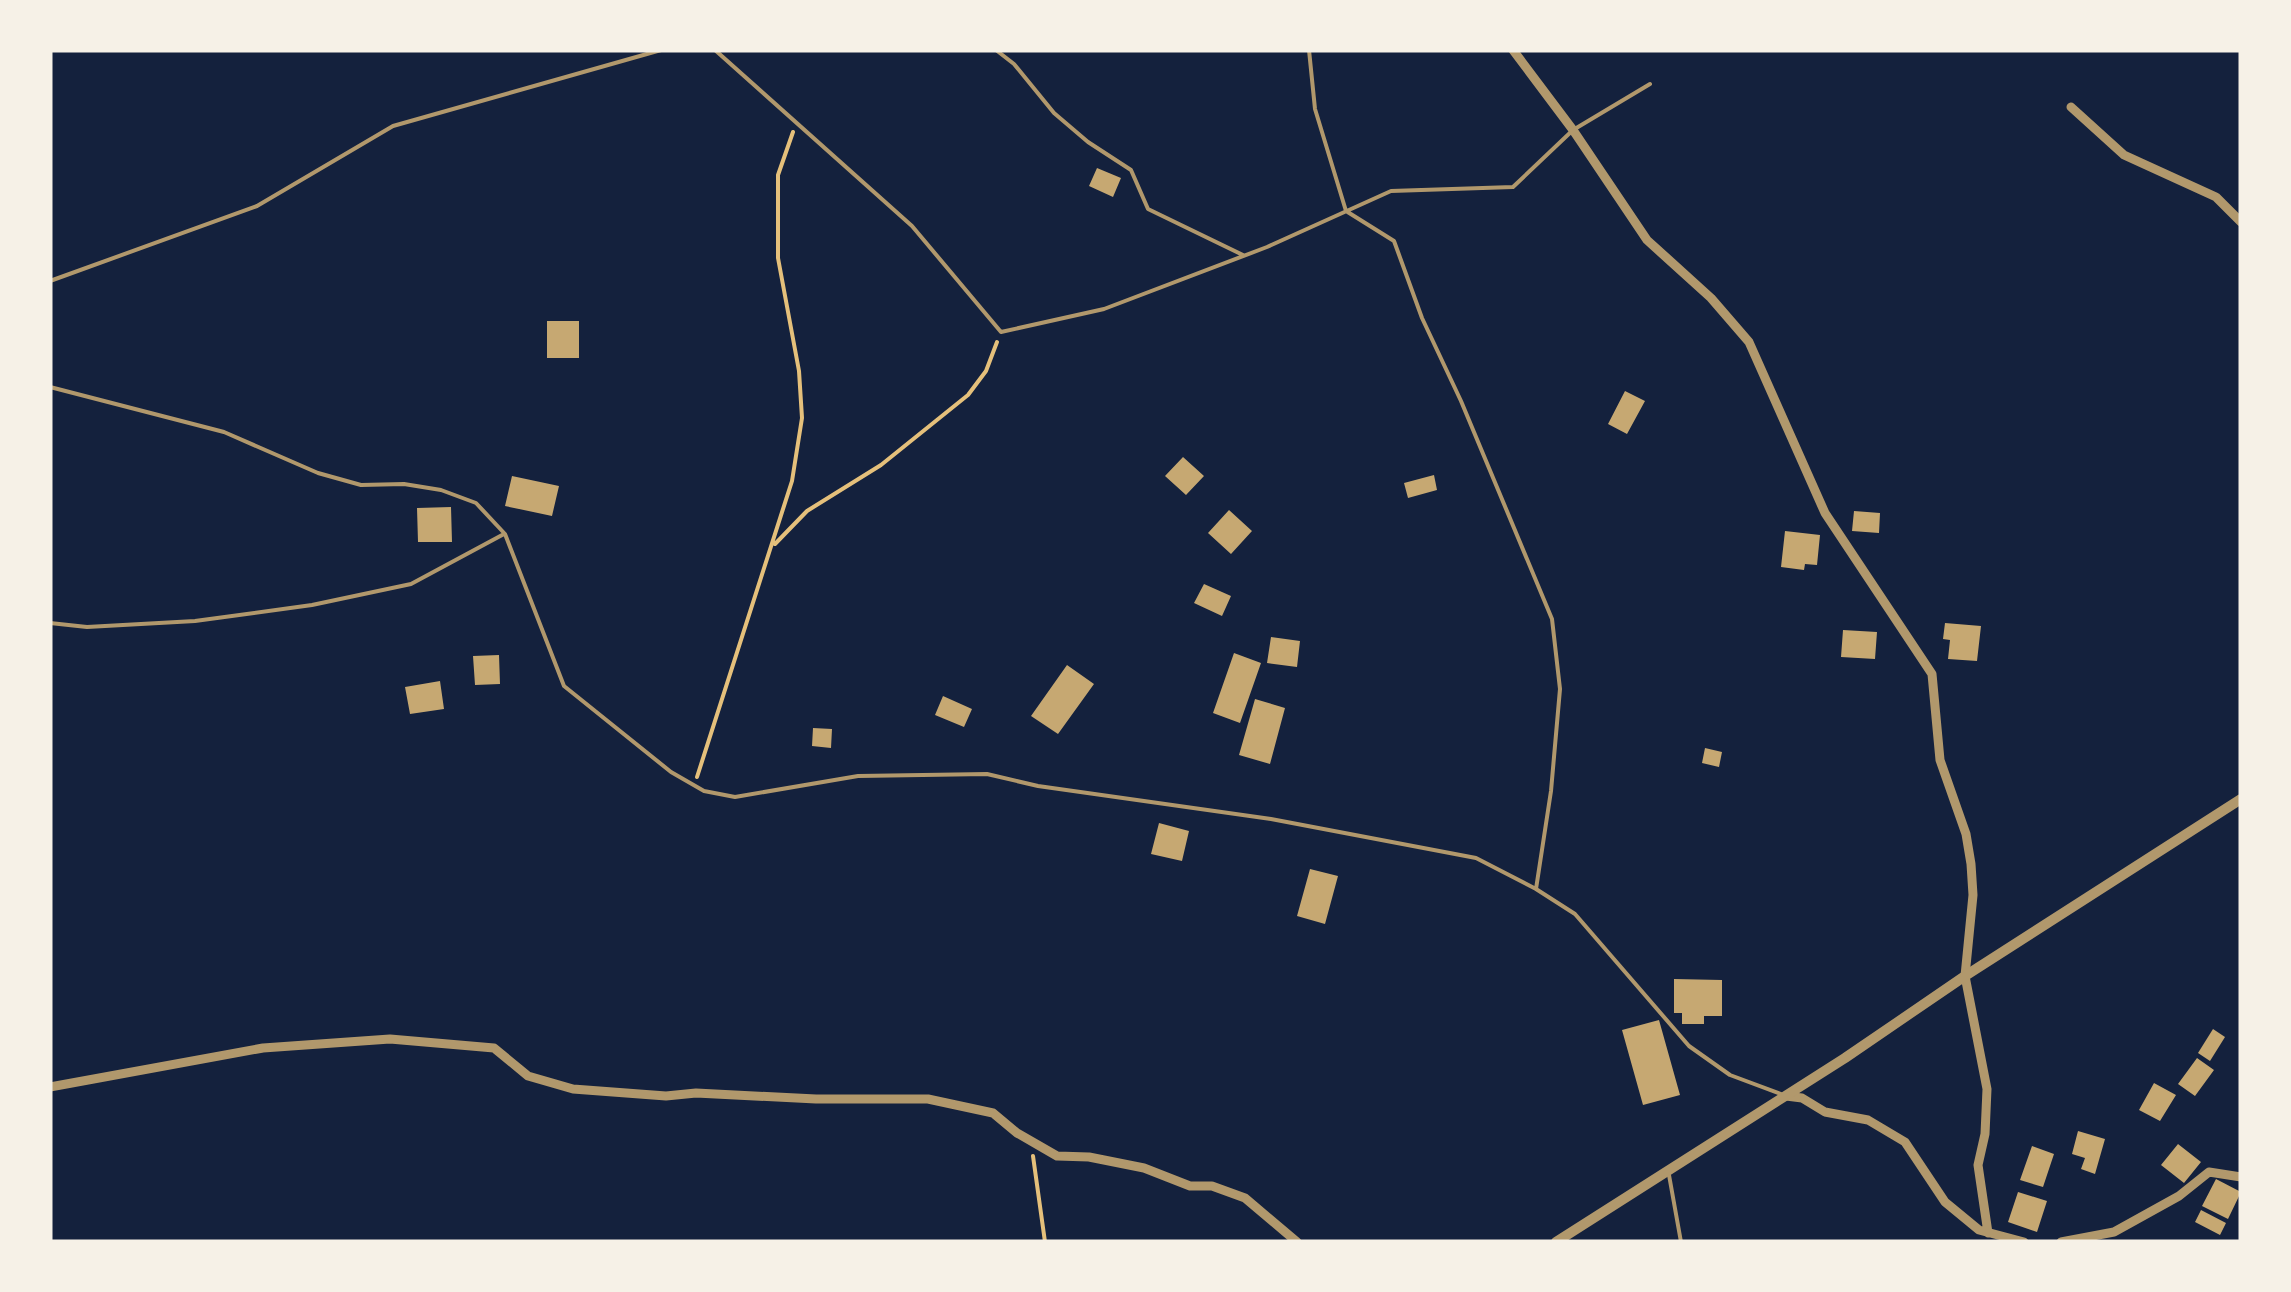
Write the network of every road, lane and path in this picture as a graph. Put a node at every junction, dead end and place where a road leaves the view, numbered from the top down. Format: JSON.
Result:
{"nodes":[{"id":1,"x":661,"y":50,"type":"edge"},
{"id":2,"x":715,"y":50,"type":"edge"},
{"id":3,"x":996,"y":50,"type":"edge"},
{"id":4,"x":1309,"y":50,"type":"edge"},
{"id":5,"x":1513,"y":50,"type":"edge"},
{"id":6,"x":1650,"y":84,"type":"dead end"},
{"id":7,"x":2071,"y":107,"type":"dead end"},
{"id":8,"x":796,"y":122,"type":"junction"},
{"id":9,"x":1573,"y":130,"type":"junction"},
{"id":10,"x":1346,"y":211,"type":"junction"},
{"id":11,"x":2241,"y":222,"type":"edge"},
{"id":12,"x":1244,"y":256,"type":"junction"},
{"id":13,"x":50,"y":282,"type":"edge"},
{"id":14,"x":1001,"y":332,"type":"junction"},
{"id":15,"x":50,"y":388,"type":"edge"},
{"id":16,"x":505,"y":534,"type":"junction"},
{"id":17,"x":772,"y":547,"type":"junction"},
{"id":18,"x":50,"y":624,"type":"edge"},
{"id":19,"x":694,"y":785,"type":"junction"},
{"id":20,"x":2241,"y":799,"type":"edge"},
{"id":21,"x":1536,"y":889,"type":"junction"},
{"id":22,"x":1965,"y":976,"type":"junction"},
{"id":23,"x":50,"y":1086,"type":"edge"},
{"id":24,"x":1786,"y":1096,"type":"junction"},
{"id":25,"x":1031,"y":1141,"type":"junction"},
{"id":26,"x":1668,"y":1171,"type":"junction"},
{"id":27,"x":2241,"y":1177,"type":"edge"},
{"id":28,"x":1988,"y":1232,"type":"junction"},
{"id":29,"x":1045,"y":1242,"type":"edge"},
{"id":30,"x":1297,"y":1242,"type":"edge"},
{"id":31,"x":1556,"y":1242,"type":"edge"},
{"id":32,"x":1681,"y":1242,"type":"edge"},
{"id":33,"x":2024,"y":1242,"type":"edge"},
{"id":34,"x":2060,"y":1242,"type":"edge"}],
"edges":[{"from":1,"to":13,"type":"lane"},
{"from":2,"to":8,"type":"lane"},
{"from":3,"to":12,"type":"lane"},
{"from":4,"to":10,"type":"lane"},
{"from":5,"to":9,"type":"street"},
{"from":6,"to":9,"type":"lane"},
{"from":7,"to":11,"type":"street"},
{"from":8,"to":14,"type":"lane"},
{"from":8,"to":17,"type":"path"},
{"from":9,"to":10,"type":"lane"},
{"from":9,"to":22,"type":"street"},
{"from":10,"to":12,"type":"lane"},
{"from":10,"to":21,"type":"lane"},
{"from":12,"to":14,"type":"lane"},
{"from":14,"to":17,"type":"path"},
{"from":15,"to":16,"type":"lane"},
{"from":16,"to":18,"type":"lane"},
{"from":16,"to":19,"type":"lane"},
{"from":17,"to":19,"type":"path"},
{"from":19,"to":21,"type":"lane"},
{"from":20,"to":22,"type":"street"},
{"from":21,"to":24,"type":"lane"},
{"from":22,"to":24,"type":"street"},
{"from":22,"to":28,"type":"street"},
{"from":23,"to":25,"type":"street"},
{"from":24,"to":26,"type":"street"},
{"from":24,"to":28,"type":"street"},
{"from":25,"to":29,"type":"path"},
{"from":25,"to":30,"type":"street"},
{"from":26,"to":31,"type":"street"},
{"from":26,"to":32,"type":"lane"},
{"from":27,"to":34,"type":"street"},
{"from":28,"to":33,"type":"street"}]}
